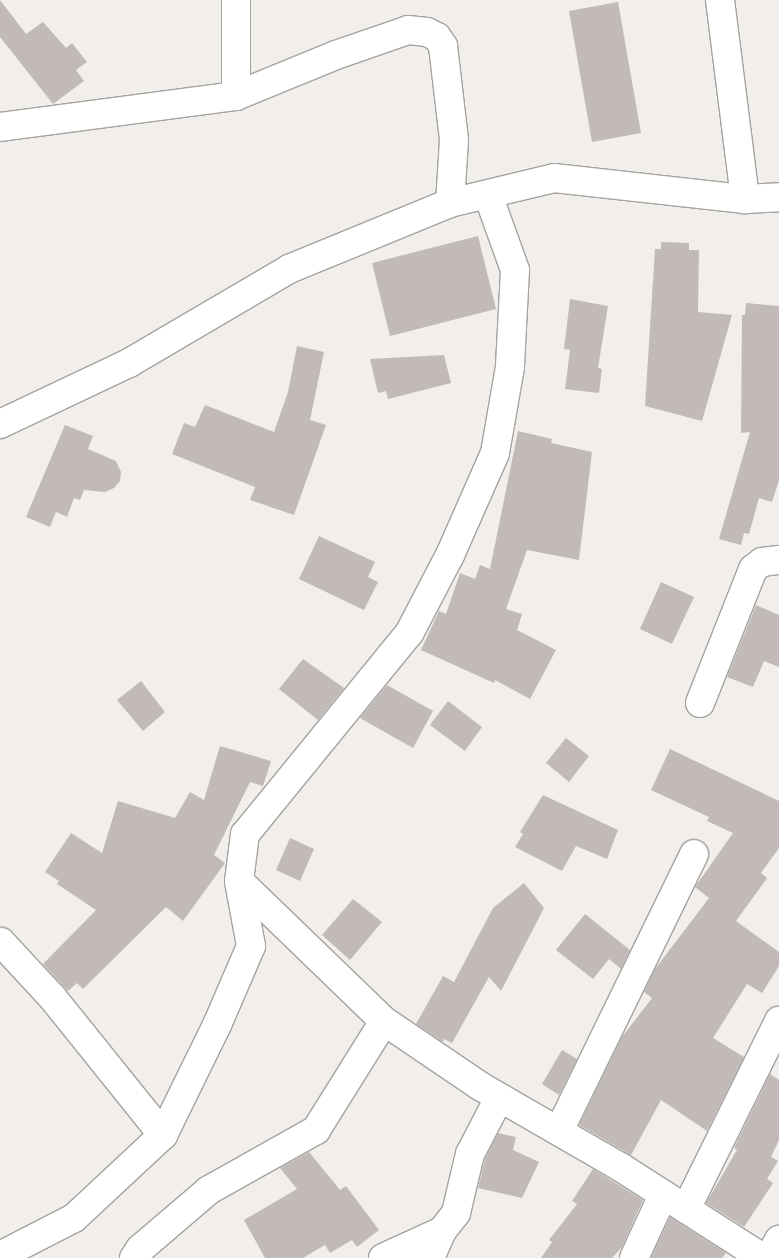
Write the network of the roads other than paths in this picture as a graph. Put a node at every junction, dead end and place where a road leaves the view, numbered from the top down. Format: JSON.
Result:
{"nodes":[{"id":1,"x":236,"y":0,"type":"edge"},
{"id":2,"x":720,"y":0,"type":"edge"},
{"id":3,"x":236,"y":96,"type":"junction"},
{"id":4,"x":0,"y":126,"type":"edge"},
{"id":5,"x":488,"y":195,"type":"junction"},
{"id":6,"x":779,"y":197,"type":"edge"},
{"id":7,"x":745,"y":199,"type":"junction"},
{"id":8,"x":450,"y":203,"type":"junction"},
{"id":9,"x":0,"y":424,"type":"edge"},
{"id":10,"x":779,"y":560,"type":"edge"},
{"id":11,"x":700,"y":703,"type":"dead end"},
{"id":12,"x":694,"y":854,"type":"dead end"},
{"id":13,"x":239,"y":882,"type":"junction"},
{"id":14,"x":0,"y":948,"type":"edge"},
{"id":15,"x":779,"y":1021,"type":"edge"},
{"id":16,"x":384,"y":1022,"type":"junction"},
{"id":17,"x":500,"y":1098,"type":"junction"},
{"id":18,"x":559,"y":1131,"type":"junction"},
{"id":19,"x":163,"y":1135,"type":"junction"},
{"id":20,"x":674,"y":1202,"type":"junction"},
{"id":21,"x":442,"y":1231,"type":"junction"},
{"id":22,"x":779,"y":1240,"type":"edge"},
{"id":23,"x":0,"y":1256,"type":"edge"},
{"id":24,"x":134,"y":1258,"type":"edge"},
{"id":25,"x":383,"y":1258,"type":"edge"},
{"id":26,"x":430,"y":1258,"type":"edge"},
{"id":27,"x":634,"y":1258,"type":"edge"},
{"id":28,"x":763,"y":1258,"type":"edge"},
{"id":29,"x":769,"y":1258,"type":"edge"}],
"edges":[{"from":1,"to":3,"type":"street"},
{"from":2,"to":7,"type":"street"},
{"from":3,"to":4,"type":"street"},
{"from":3,"to":8,"type":"street"},
{"from":5,"to":7,"type":"street"},
{"from":5,"to":8,"type":"street"},
{"from":5,"to":13,"type":"street"},
{"from":6,"to":7,"type":"street"},
{"from":8,"to":9,"type":"street"},
{"from":10,"to":11,"type":"street"},
{"from":12,"to":18,"type":"street"},
{"from":13,"to":16,"type":"street"},
{"from":13,"to":19,"type":"street"},
{"from":14,"to":19,"type":"street"},
{"from":15,"to":20,"type":"street"},
{"from":16,"to":17,"type":"street"},
{"from":16,"to":24,"type":"street"},
{"from":17,"to":18,"type":"street"},
{"from":17,"to":21,"type":"street"},
{"from":18,"to":20,"type":"street"},
{"from":19,"to":23,"type":"street"},
{"from":20,"to":27,"type":"street"},
{"from":20,"to":28,"type":"street"},
{"from":21,"to":25,"type":"street"},
{"from":21,"to":26,"type":"street"},
{"from":22,"to":29,"type":"street"}]}
